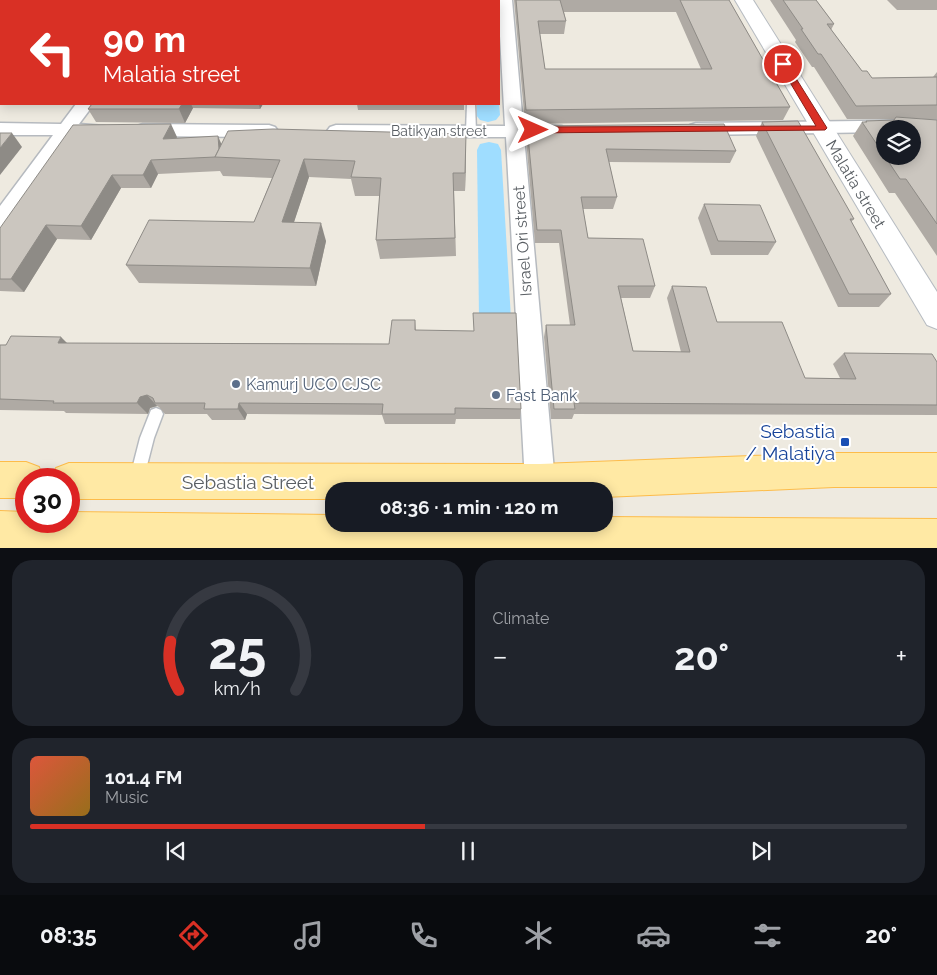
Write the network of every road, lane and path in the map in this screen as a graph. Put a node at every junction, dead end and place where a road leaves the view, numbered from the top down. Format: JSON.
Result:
{"nodes":[{"id":1,"x":506,"y":0,"type":"edge"},
{"id":2,"x":744,"y":0,"type":"edge"},
{"id":3,"x":84,"y":105,"type":"edge"},
{"id":4,"x":471,"y":105,"type":"edge"},
{"id":5,"x":937,"y":126,"type":"edge"},
{"id":6,"x":822,"y":128,"type":"junction"},
{"id":7,"x":0,"y":129,"type":"edge"},
{"id":8,"x":67,"y":129,"type":"junction"},
{"id":9,"x":683,"y":129,"type":"edge"},
{"id":10,"x":514,"y":130,"type":"junction"},
{"id":11,"x":574,"y":130,"type":"edge"},
{"id":12,"x":284,"y":131,"type":"edge"},
{"id":13,"x":323,"y":131,"type":"edge"},
{"id":14,"x":471,"y":132,"type":"junction"},
{"id":15,"x":0,"y":221,"type":"edge"},
{"id":16,"x":937,"y":317,"type":"edge"},
{"id":17,"x":156,"y":414,"type":"edge"},
{"id":18,"x":937,"y":470,"type":"edge"},
{"id":19,"x":0,"y":480,"type":"edge"},
{"id":20,"x":15,"y":480,"type":"edge"},
{"id":21,"x":80,"y":481,"type":"edge"},
{"id":22,"x":136,"y":482,"type":"junction"},
{"id":23,"x":325,"y":482,"type":"edge"},
{"id":24,"x":540,"y":482,"type":"joint"},
{"id":25,"x":0,"y":530,"type":"edge"},
{"id":26,"x":937,"y":538,"type":"edge"},
{"id":27,"x":434,"y":541,"type":"edge"},
{"id":28,"x":574,"y":542,"type":"edge"},
{"id":29,"x":719,"y":542,"type":"edge"}],
"edges":[{"from":1,"to":10,"type":"street","name":"Israel Ori street"},
{"from":2,"to":6,"type":"street","name":"Malatia street"},
{"from":3,"to":8,"type":"street"},
{"from":4,"to":14,"type":"lane"},
{"from":5,"to":6,"type":"street"},
{"from":6,"to":9,"type":"street"},
{"from":6,"to":16,"type":"street","name":"Malatia street"},
{"from":7,"to":8,"type":"street"},
{"from":8,"to":12,"type":"street"},
{"from":8,"to":15,"type":"street"},
{"from":10,"to":11,"type":"street","name":"Batikyan street"},
{"from":10,"to":14,"type":"street","name":"Batikyan street"},
{"from":10,"to":24,"type":"street","name":"Israel Ori street"},
{"from":13,"to":14,"type":"street","name":"Batikyan street"},
{"from":17,"to":22,"type":"lane"},
{"from":18,"to":24,"type":"main road","name":"Sebastia Street"},
{"from":19,"to":20,"type":"main road"},
{"from":21,"to":22,"type":"main road","name":"Sebastia Street"},
{"from":22,"to":23,"type":"main road","name":"Sebastia Street"},
{"from":25,"to":27,"type":"main road"},
{"from":26,"to":29,"type":"main road"},
{"from":27,"to":28,"type":"main road"},
{"from":28,"to":29,"type":"main road"}]}
